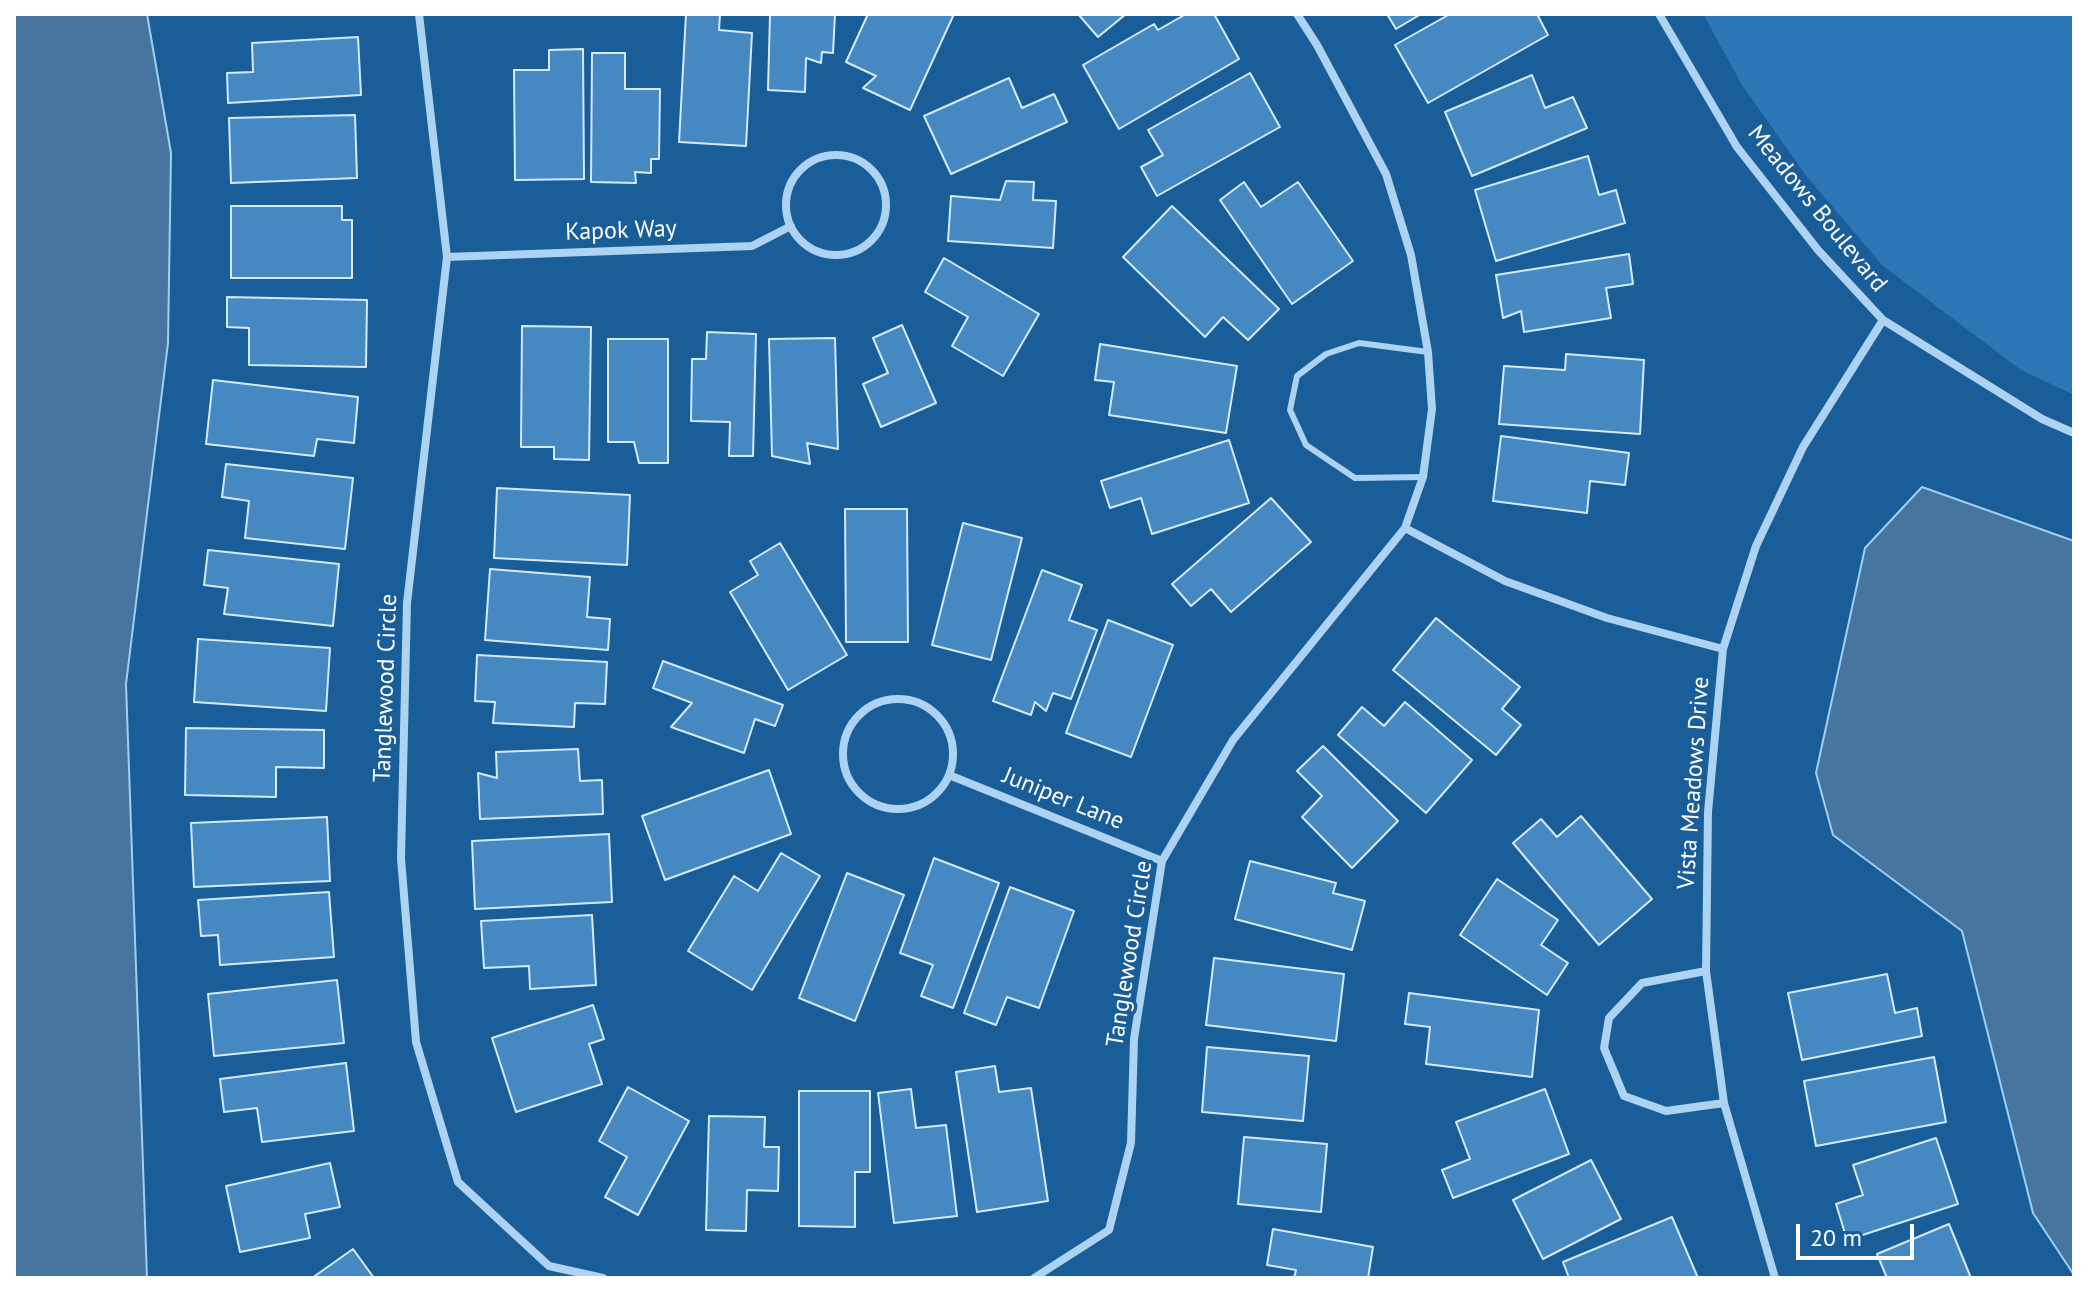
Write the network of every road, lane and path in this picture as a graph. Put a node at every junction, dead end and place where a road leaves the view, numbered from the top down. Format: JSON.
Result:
{"nodes":[{"id":1,"x":419,"y":14,"type":"edge"},
{"id":2,"x":1297,"y":14,"type":"edge"},
{"id":3,"x":1659,"y":14,"type":"edge"},
{"id":4,"x":791,"y":226,"type":"junction"},
{"id":5,"x":447,"y":257,"type":"junction"},
{"id":6,"x":1883,"y":320,"type":"junction"},
{"id":7,"x":1428,"y":352,"type":"junction"},
{"id":8,"x":2074,"y":433,"type":"edge"},
{"id":9,"x":1423,"y":477,"type":"junction"},
{"id":10,"x":1405,"y":528,"type":"junction"},
{"id":11,"x":1723,"y":649,"type":"junction"},
{"id":12,"x":949,"y":775,"type":"junction"},
{"id":13,"x":1162,"y":861,"type":"junction"},
{"id":14,"x":1706,"y":971,"type":"junction"},
{"id":15,"x":1724,"y":1103,"type":"junction"},
{"id":16,"x":603,"y":1278,"type":"edge"},
{"id":17,"x":1034,"y":1278,"type":"edge"},
{"id":18,"x":1775,"y":1278,"type":"edge"}],
"edges":[{"from":1,"to":5,"type":"street","name":"Tanglewood Circle"},
{"from":2,"to":7,"type":"street","name":"Tanglewood Circle"},
{"from":3,"to":6,"type":"street","name":"Meadows Boulevard"},
{"from":4,"to":4,"type":"street"},
{"from":4,"to":5,"type":"street","name":"Kapok Way"},
{"from":5,"to":16,"type":"street","name":"Tanglewood Circle"},
{"from":6,"to":8,"type":"street","name":"Meadows Boulevard"},
{"from":6,"to":11,"type":"street","name":"Vista Meadows Drive"},
{"from":7,"to":9,"type":"street","name":"Tanglewood Circle"},
{"from":7,"to":9,"type":"lane"},
{"from":9,"to":10,"type":"street","name":"Tanglewood Circle"},
{"from":10,"to":11,"type":"street"},
{"from":10,"to":13,"type":"street","name":"Tanglewood Circle"},
{"from":11,"to":14,"type":"street","name":"Vista Meadows Drive"},
{"from":12,"to":12,"type":"street"},
{"from":12,"to":13,"type":"street","name":"Juniper Lane"},
{"from":13,"to":17,"type":"street","name":"Tanglewood Circle"},
{"from":14,"to":15,"type":"street","name":"Vista Meadows Drive"},
{"from":14,"to":15,"type":"street"},
{"from":15,"to":18,"type":"street","name":"Vista Meadows Drive"}]}
